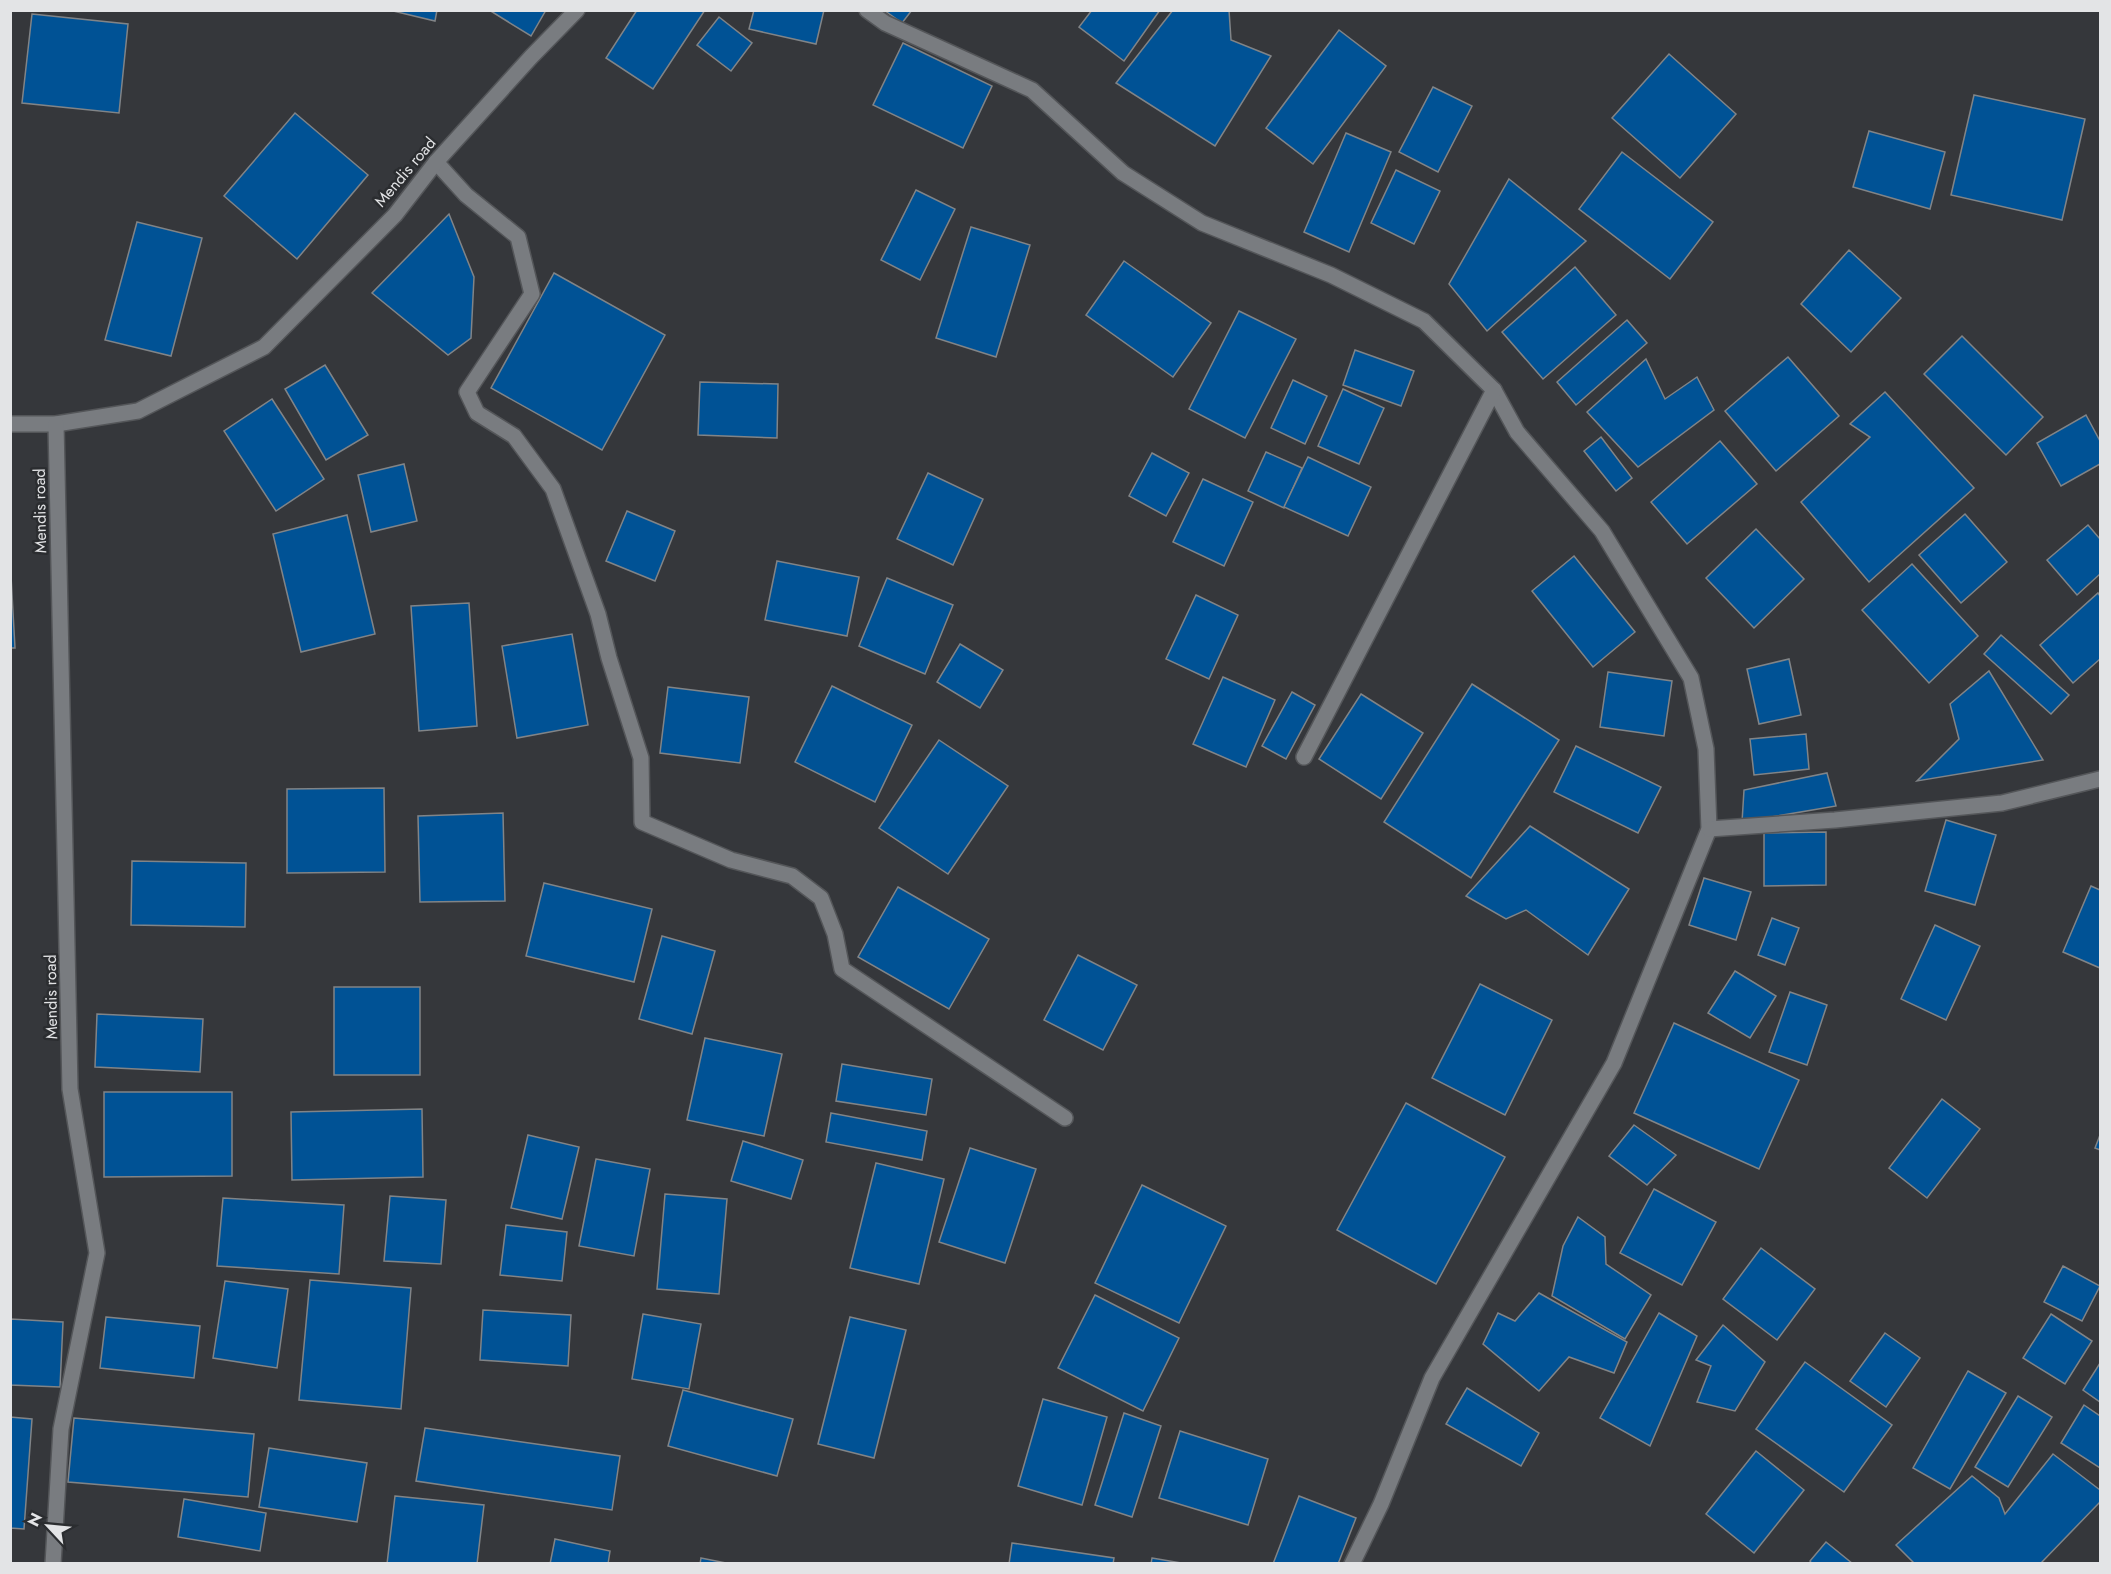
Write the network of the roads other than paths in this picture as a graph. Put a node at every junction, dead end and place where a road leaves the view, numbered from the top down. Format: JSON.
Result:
{"nodes":[{"id":1,"x":576,"y":10,"type":"edge"},
{"id":2,"x":867,"y":10,"type":"edge"},
{"id":3,"x":436,"y":162,"type":"junction"},
{"id":4,"x":1494,"y":390,"type":"junction"},
{"id":5,"x":10,"y":424,"type":"edge"},
{"id":6,"x":56,"y":424,"type":"junction"},
{"id":7,"x":1304,"y":757,"type":"dead end"},
{"id":8,"x":2100,"y":779,"type":"edge"},
{"id":9,"x":1709,"y":829,"type":"junction"},
{"id":10,"x":1065,"y":1118,"type":"dead end"},
{"id":11,"x":53,"y":1563,"type":"edge"},
{"id":12,"x":1352,"y":1563,"type":"edge"}],
"edges":[{"from":1,"to":3,"type":"street","name":"Mendis road"},
{"from":2,"to":4,"type":"street"},
{"from":3,"to":6,"type":"street","name":"Mendis road"},
{"from":3,"to":10,"type":"street"},
{"from":4,"to":7,"type":"street"},
{"from":4,"to":9,"type":"street"},
{"from":5,"to":6,"type":"street","name":"Mendis road"},
{"from":6,"to":11,"type":"street","name":"Mendis road"},
{"from":8,"to":9,"type":"street"},
{"from":9,"to":12,"type":"street"}]}
